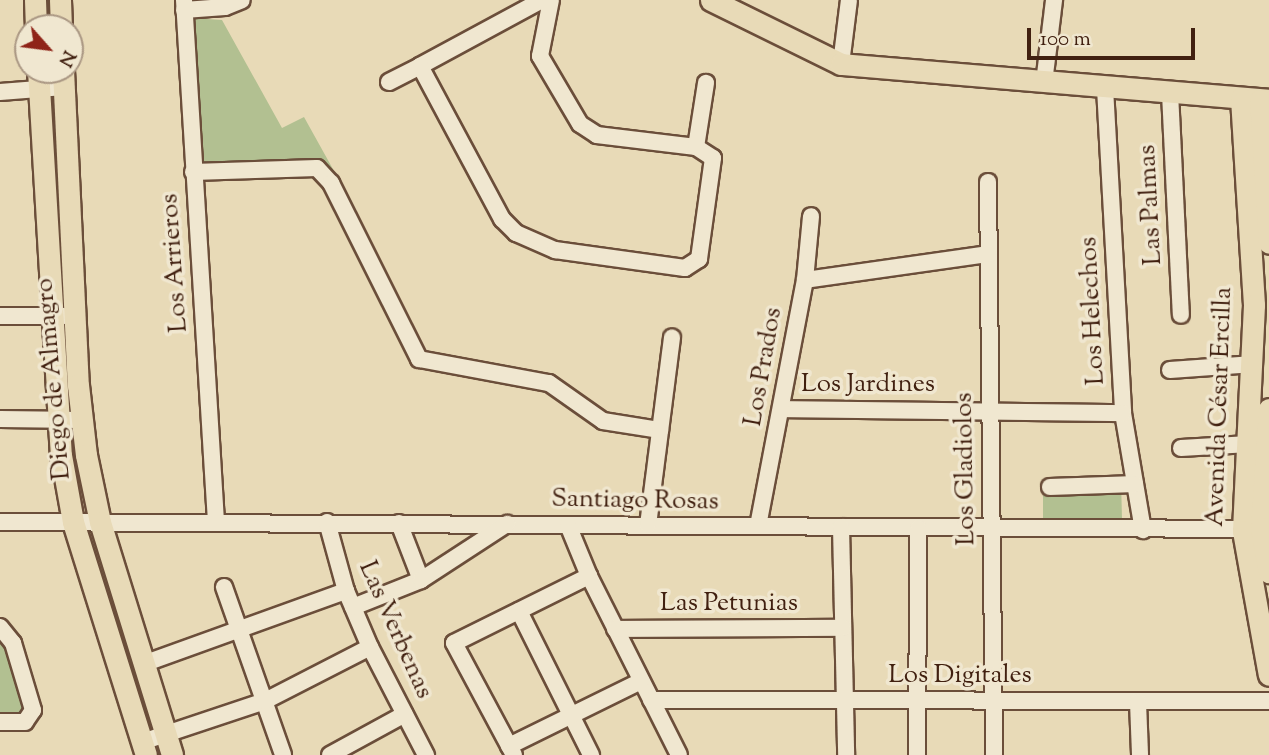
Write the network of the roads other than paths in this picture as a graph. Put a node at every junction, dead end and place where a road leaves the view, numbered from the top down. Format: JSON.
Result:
{"nodes":[{"id":1,"x":242,"y":0,"type":"edge"},
{"id":2,"x":542,"y":0,"type":"edge"},
{"id":3,"x":551,"y":0,"type":"edge"},
{"id":4,"x":711,"y":0,"type":"edge"},
{"id":5,"x":849,"y":0,"type":"edge"},
{"id":6,"x":1054,"y":0,"type":"edge"},
{"id":7,"x":184,"y":5,"type":"edge"},
{"id":8,"x":841,"y":64,"type":"junction"},
{"id":9,"x":419,"y":66,"type":"junction"},
{"id":10,"x":389,"y":82,"type":"dead end"},
{"id":11,"x":706,"y":83,"type":"dead end"},
{"id":12,"x":1044,"y":83,"type":"junction"},
{"id":13,"x":23,"y":84,"type":"edge"},
{"id":14,"x":38,"y":84,"type":"edge"},
{"id":15,"x":64,"y":84,"type":"edge"},
{"id":16,"x":1105,"y":88,"type":"junction"},
{"id":17,"x":0,"y":92,"type":"edge"},
{"id":18,"x":1170,"y":93,"type":"junction"},
{"id":19,"x":1257,"y":99,"type":"edge"},
{"id":20,"x":696,"y":147,"type":"junction"},
{"id":21,"x":193,"y":172,"type":"junction"},
{"id":22,"x":988,"y":182,"type":"dead end"},
{"id":23,"x":1258,"y":212,"type":"junction"},
{"id":24,"x":811,"y":216,"type":"dead end"},
{"id":25,"x":1269,"y":243,"type":"edge"},
{"id":26,"x":988,"y":254,"type":"junction"},
{"id":27,"x":805,"y":280,"type":"junction"},
{"id":28,"x":1181,"y":315,"type":"dead end"},
{"id":29,"x":0,"y":316,"type":"edge"},
{"id":30,"x":75,"y":316,"type":"junction"},
{"id":31,"x":51,"y":317,"type":"junction"},
{"id":32,"x":1262,"y":324,"type":"edge"},
{"id":33,"x":672,"y":338,"type":"dead end"},
{"id":34,"x":1254,"y":364,"type":"junction"},
{"id":35,"x":1170,"y":370,"type":"dead end"},
{"id":36,"x":782,"y":409,"type":"junction"},
{"id":37,"x":990,"y":411,"type":"junction"},
{"id":38,"x":1123,"y":413,"type":"junction"},
{"id":39,"x":0,"y":419,"type":"edge"},
{"id":40,"x":57,"y":420,"type":"junction"},
{"id":41,"x":81,"y":420,"type":"junction"},
{"id":42,"x":660,"y":430,"type":"junction"},
{"id":43,"x":1262,"y":432,"type":"edge"},
{"id":44,"x":1181,"y":447,"type":"dead end"},
{"id":45,"x":1135,"y":484,"type":"junction"},
{"id":46,"x":1050,"y":487,"type":"dead end"},
{"id":47,"x":0,"y":522,"type":"edge"},
{"id":48,"x":73,"y":522,"type":"junction"},
{"id":49,"x":100,"y":522,"type":"junction"},
{"id":50,"x":216,"y":522,"type":"junction"},
{"id":51,"x":327,"y":522,"type":"junction"},
{"id":52,"x":399,"y":523,"type":"junction"},
{"id":53,"x":507,"y":524,"type":"junction"},
{"id":54,"x":568,"y":524,"type":"junction"},
{"id":55,"x":648,"y":525,"type":"junction"},
{"id":56,"x":758,"y":526,"type":"junction"},
{"id":57,"x":841,"y":527,"type":"junction"},
{"id":58,"x":918,"y":528,"type":"junction"},
{"id":59,"x":1258,"y":528,"type":"edge"},
{"id":60,"x":992,"y":529,"type":"junction"},
{"id":61,"x":1143,"y":530,"type":"junction"},
{"id":62,"x":1269,"y":572,"type":"edge"},
{"id":63,"x":589,"y":576,"type":"junction"},
{"id":64,"x":421,"y":580,"type":"junction"},
{"id":65,"x":224,"y":587,"type":"dead end"},
{"id":66,"x":346,"y":590,"type":"junction"},
{"id":67,"x":1261,"y":592,"type":"edge"},
{"id":68,"x":353,"y":607,"type":"junction"},
{"id":69,"x":519,"y":611,"type":"junction"},
{"id":70,"x":239,"y":626,"type":"junction"},
{"id":71,"x":0,"y":627,"type":"edge"},
{"id":72,"x":843,"y":628,"type":"junction"},
{"id":73,"x":615,"y":629,"type":"junction"},
{"id":74,"x":370,"y":647,"type":"junction"},
{"id":75,"x":143,"y":664,"type":"junction"},
{"id":76,"x":1269,"y":675,"type":"edge"},
{"id":77,"x":641,"y":681,"type":"junction"},
{"id":78,"x":651,"y":700,"type":"junction"},
{"id":79,"x":993,"y":700,"type":"junction"},
{"id":80,"x":265,"y":701,"type":"junction"},
{"id":81,"x":917,"y":701,"type":"junction"},
{"id":82,"x":1269,"y":701,"type":"edge"},
{"id":83,"x":845,"y":702,"type":"junction"},
{"id":84,"x":1138,"y":702,"type":"junction"},
{"id":85,"x":405,"y":714,"type":"junction"},
{"id":86,"x":571,"y":715,"type":"junction"},
{"id":87,"x":0,"y":722,"type":"edge"},
{"id":88,"x":169,"y":745,"type":"edge"},
{"id":89,"x":144,"y":748,"type":"edge"},
{"id":90,"x":511,"y":750,"type":"edge"},
{"id":91,"x":283,"y":755,"type":"edge"},
{"id":92,"x":330,"y":755,"type":"edge"},
{"id":93,"x":426,"y":755,"type":"edge"},
{"id":94,"x":591,"y":755,"type":"edge"},
{"id":95,"x":679,"y":755,"type":"edge"},
{"id":96,"x":846,"y":755,"type":"edge"},
{"id":97,"x":917,"y":755,"type":"edge"},
{"id":98,"x":994,"y":755,"type":"edge"},
{"id":99,"x":1140,"y":755,"type":"edge"}],
"edges":[{"from":1,"to":7,"type":"street"},
{"from":2,"to":9,"type":"street"},
{"from":3,"to":20,"type":"street"},
{"from":4,"to":8,"type":"main road"},
{"from":5,"to":8,"type":"street"},
{"from":6,"to":12,"type":"street"},
{"from":7,"to":21,"type":"street","name":"Los Arrieros"},
{"from":8,"to":12,"type":"main road"},
{"from":9,"to":10,"type":"street"},
{"from":9,"to":20,"type":"street"},
{"from":11,"to":20,"type":"street"},
{"from":12,"to":16,"type":"main road"},
{"from":13,"to":17,"type":"street"},
{"from":14,"to":31,"type":"main road","name":"Diego de Almagro"},
{"from":15,"to":30,"type":"main road","name":"Diego de Almagro"},
{"from":16,"to":18,"type":"main road"},
{"from":16,"to":38,"type":"street","name":"Los Helechos"},
{"from":18,"to":19,"type":"main road"},
{"from":18,"to":28,"type":"street","name":"Las Palmas"},
{"from":19,"to":23,"type":"main road","name":"Avenida César Ercilla"},
{"from":21,"to":42,"type":"street"},
{"from":21,"to":50,"type":"street","name":"Los Arrieros"},
{"from":22,"to":26,"type":"street","name":"Los Gladiolos"},
{"from":23,"to":25,"type":"main road","name":"Avenida César Ercilla"},
{"from":23,"to":32,"type":"main road","name":"Avenida César Ercilla"},
{"from":24,"to":27,"type":"street","name":"Los Prados"},
{"from":26,"to":27,"type":"street"},
{"from":26,"to":37,"type":"street","name":"Los Gladiolos"},
{"from":27,"to":36,"type":"street","name":"Los Prados"},
{"from":29,"to":31,"type":"street"},
{"from":30,"to":31,"type":"street"},
{"from":30,"to":41,"type":"main road","name":"Diego de Almagro"},
{"from":31,"to":40,"type":"main road","name":"Diego de Almagro"},
{"from":32,"to":34,"type":"main road","name":"Avenida César Ercilla"},
{"from":33,"to":42,"type":"street"},
{"from":34,"to":35,"type":"street"},
{"from":34,"to":43,"type":"main road","name":"Avenida César Ercilla"},
{"from":36,"to":37,"type":"street","name":"Los Jardines"},
{"from":36,"to":56,"type":"street","name":"Los Prados"},
{"from":37,"to":38,"type":"street","name":"Los Jardines"},
{"from":37,"to":60,"type":"street","name":"Los Gladiolos"},
{"from":38,"to":45,"type":"street","name":"Los Helechos"},
{"from":39,"to":40,"type":"street"},
{"from":40,"to":41,"type":"street"},
{"from":40,"to":48,"type":"main road","name":"Diego de Almagro"},
{"from":41,"to":49,"type":"main road","name":"Diego de Almagro"},
{"from":42,"to":55,"type":"street"},
{"from":43,"to":44,"type":"street"},
{"from":43,"to":59,"type":"main road","name":"Avenida César Ercilla"},
{"from":45,"to":46,"type":"street"},
{"from":45,"to":61,"type":"street","name":"Los Helechos"},
{"from":47,"to":48,"type":"street","name":"Santiago Rosas"},
{"from":48,"to":49,"type":"street","name":"Santiago Rosas"},
{"from":48,"to":89,"type":"main road","name":"Diego de Almagro"},
{"from":49,"to":50,"type":"street","name":"Santiago Rosas"},
{"from":49,"to":75,"type":"main road","name":"Diego de Almagro"},
{"from":50,"to":51,"type":"street","name":"Santiago Rosas"},
{"from":51,"to":52,"type":"street","name":"Santiago Rosas"},
{"from":51,"to":66,"type":"street","name":"Las Verbenas"},
{"from":52,"to":53,"type":"street","name":"Santiago Rosas"},
{"from":52,"to":64,"type":"street"},
{"from":53,"to":54,"type":"street","name":"Santiago Rosas"},
{"from":53,"to":64,"type":"street"},
{"from":54,"to":55,"type":"street","name":"Santiago Rosas"},
{"from":54,"to":63,"type":"street"},
{"from":55,"to":56,"type":"street","name":"Santiago Rosas"},
{"from":56,"to":57,"type":"street","name":"Santiago Rosas"},
{"from":57,"to":58,"type":"street","name":"Santiago Rosas"},
{"from":57,"to":72,"type":"street"},
{"from":58,"to":60,"type":"street","name":"Santiago Rosas"},
{"from":58,"to":81,"type":"street"},
{"from":59,"to":61,"type":"street","name":"Santiago Rosas"},
{"from":59,"to":62,"type":"main road","name":"Avenida César Ercilla"},
{"from":59,"to":67,"type":"main road","name":"Avenida César Ercilla"},
{"from":60,"to":61,"type":"street","name":"Santiago Rosas"},
{"from":60,"to":79,"type":"street","name":"Los Gladiolos"},
{"from":63,"to":69,"type":"street"},
{"from":63,"to":73,"type":"street"},
{"from":64,"to":68,"type":"street"},
{"from":65,"to":70,"type":"street"},
{"from":66,"to":68,"type":"street","name":"Las Verbenas"},
{"from":66,"to":70,"type":"street"},
{"from":67,"to":76,"type":"main road","name":"Avenida César Ercilla"},
{"from":68,"to":74,"type":"street","name":"Las Verbenas"},
{"from":69,"to":86,"type":"street"},
{"from":69,"to":90,"type":"street"},
{"from":70,"to":75,"type":"street"},
{"from":70,"to":80,"type":"street"},
{"from":71,"to":87,"type":"street"},
{"from":72,"to":73,"type":"street","name":"Las Petunias"},
{"from":72,"to":83,"type":"street"},
{"from":73,"to":77,"type":"street"},
{"from":74,"to":80,"type":"street"},
{"from":74,"to":85,"type":"street","name":"Las Verbenas"},
{"from":75,"to":88,"type":"main road","name":"Diego de Almagro"},
{"from":77,"to":78,"type":"street"},
{"from":77,"to":86,"type":"street"},
{"from":78,"to":83,"type":"street","name":"Los Digitales"},
{"from":78,"to":95,"type":"street"},
{"from":79,"to":81,"type":"street","name":"Los Digitales"},
{"from":79,"to":84,"type":"street","name":"Los Digitales"},
{"from":79,"to":98,"type":"street","name":"Los Gladiolos"},
{"from":80,"to":88,"type":"street"},
{"from":80,"to":91,"type":"street"},
{"from":81,"to":83,"type":"street","name":"Los Digitales"},
{"from":81,"to":97,"type":"street"},
{"from":82,"to":84,"type":"street","name":"Los Digitales"},
{"from":83,"to":96,"type":"street"},
{"from":84,"to":99,"type":"street"},
{"from":85,"to":92,"type":"street"},
{"from":85,"to":93,"type":"street","name":"Las Verbenas"},
{"from":86,"to":90,"type":"street"},
{"from":86,"to":94,"type":"street"},
{"from":88,"to":89,"type":"street"}]}
